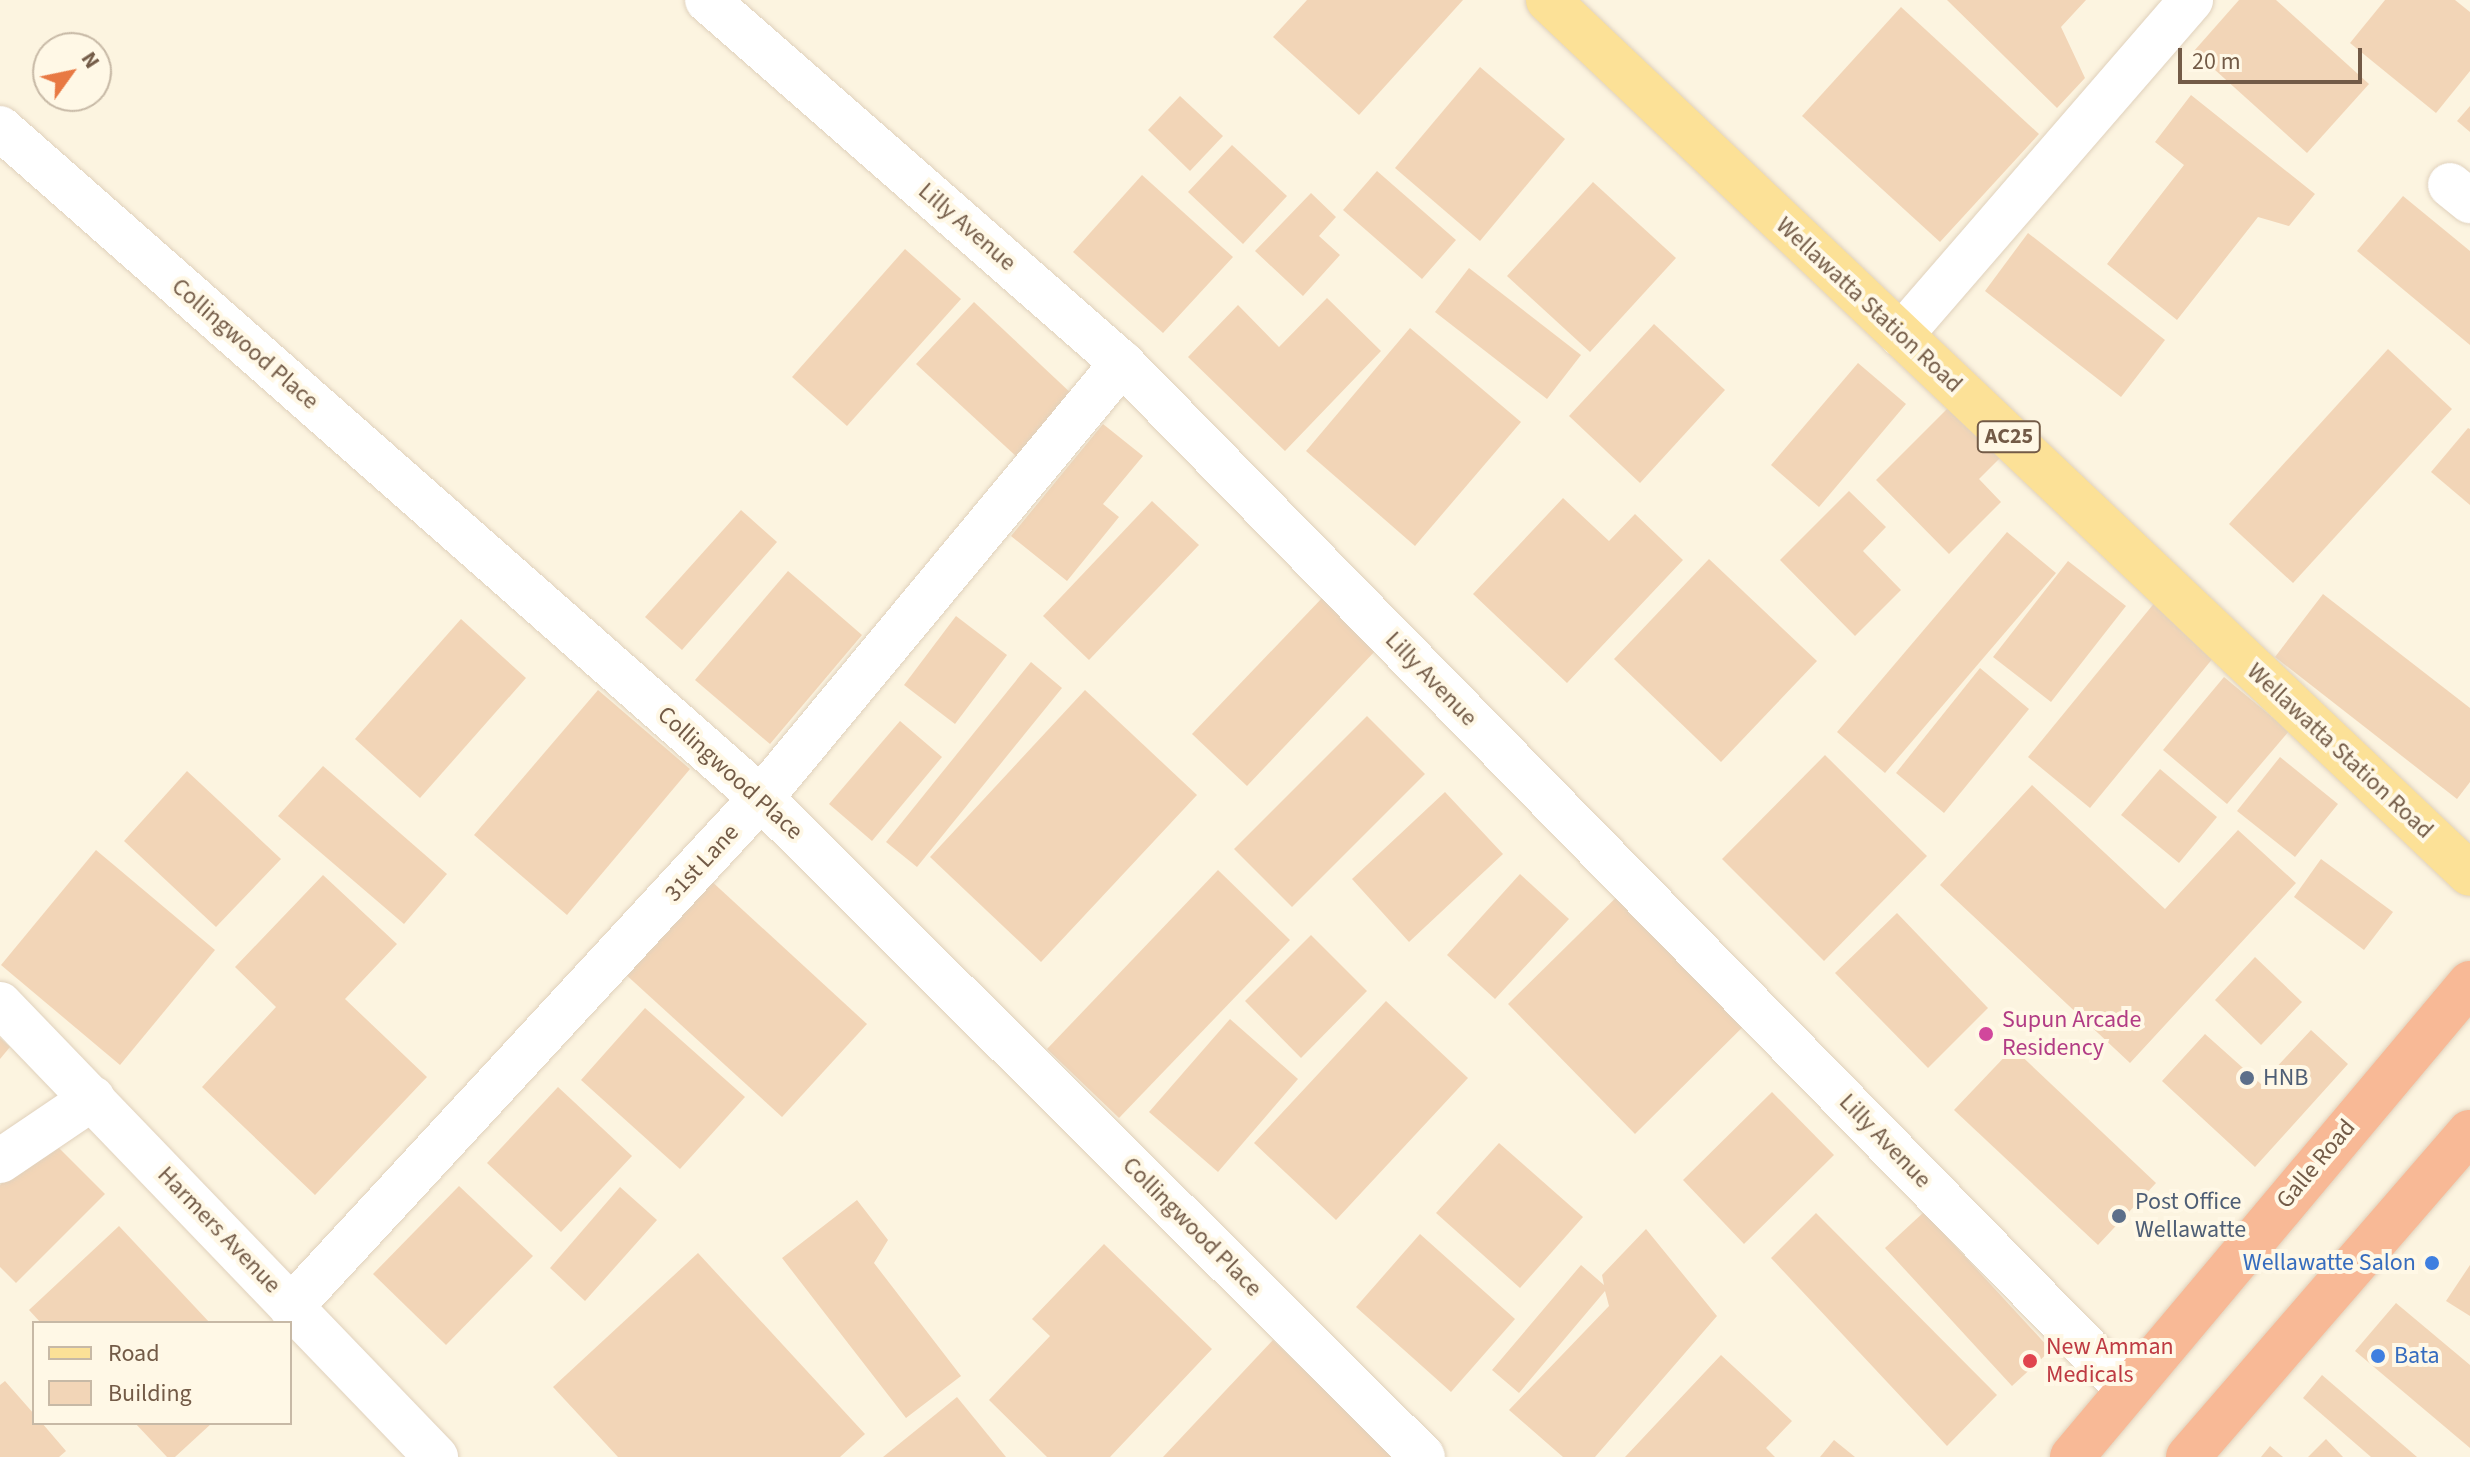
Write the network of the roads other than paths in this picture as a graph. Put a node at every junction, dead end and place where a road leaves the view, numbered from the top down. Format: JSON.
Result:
{"nodes":[{"id":1,"x":707,"y":0,"type":"edge"},
{"id":2,"x":2191,"y":0,"type":"edge"},
{"id":3,"x":1568,"y":7,"type":"edge"},
{"id":4,"x":0,"y":128,"type":"edge"},
{"id":5,"x":1901,"y":335,"type":"junction"},
{"id":6,"x":1122,"y":363,"type":"junction"},
{"id":7,"x":761,"y":798,"type":"junction"},
{"id":8,"x":2470,"y":874,"type":"edge"},
{"id":9,"x":2470,"y":983,"type":"edge"},
{"id":10,"x":0,"y":1004,"type":"edge"},
{"id":11,"x":93,"y":1098,"type":"junction"},
{"id":12,"x":2470,"y":1132,"type":"edge"},
{"id":13,"x":0,"y":1161,"type":"edge"},
{"id":14,"x":291,"y":1307,"type":"junction"},
{"id":15,"x":2126,"y":1388,"type":"junction"},
{"id":16,"x":436,"y":1457,"type":"edge"},
{"id":17,"x":1423,"y":1457,"type":"edge"},
{"id":18,"x":2072,"y":1457,"type":"edge"},
{"id":19,"x":2188,"y":1457,"type":"edge"}],
"edges":[{"from":1,"to":6,"type":"street","name":"Lilly Avenue"},
{"from":2,"to":5,"type":"street"},
{"from":3,"to":5,"type":"main road","name":"Wellawatta Station Road","number":"AC25"},
{"from":4,"to":7,"type":"street","name":"Collingwood Place"},
{"from":5,"to":8,"type":"main road","name":"Wellawatta Station Road","number":"AC25"},
{"from":6,"to":7,"type":"street","name":"31st Lane"},
{"from":6,"to":15,"type":"street","name":"Lilly Avenue"},
{"from":7,"to":14,"type":"street","name":"31st Lane"},
{"from":7,"to":17,"type":"street","name":"Collingwood Place"},
{"from":9,"to":15,"type":"highway","name":"Galle Road"},
{"from":10,"to":11,"type":"street","name":"Harmers Avenue"},
{"from":11,"to":13,"type":"street"},
{"from":11,"to":14,"type":"street","name":"Harmers Avenue"},
{"from":12,"to":19,"type":"highway"},
{"from":14,"to":16,"type":"street","name":"Harmers Avenue"},
{"from":15,"to":18,"type":"highway","name":"Galle Road"}]}
